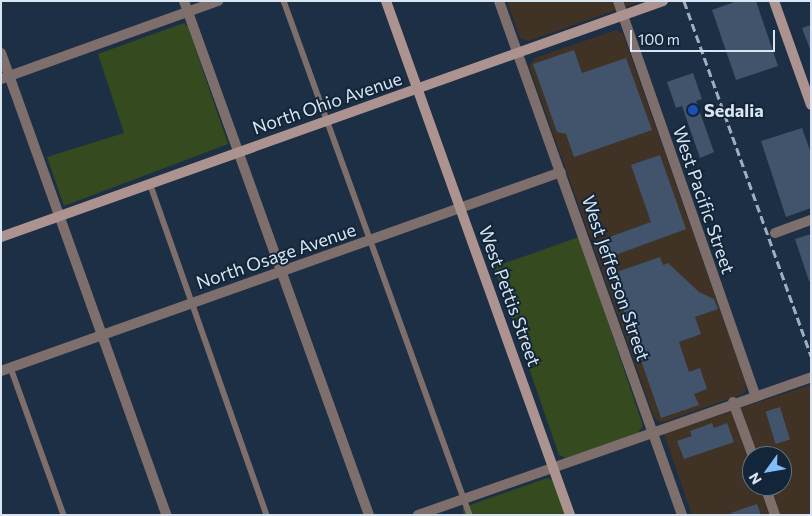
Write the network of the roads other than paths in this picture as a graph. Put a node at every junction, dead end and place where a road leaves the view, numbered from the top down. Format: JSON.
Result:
{"nodes":[{"id":1,"x":184,"y":1,"type":"edge"},
{"id":2,"x":218,"y":1,"type":"edge"},
{"id":3,"x":284,"y":1,"type":"edge"},
{"id":4,"x":386,"y":1,"type":"edge"},
{"id":5,"x":499,"y":1,"type":"edge"},
{"id":6,"x":618,"y":1,"type":"edge"},
{"id":7,"x":663,"y":1,"type":"edge"},
{"id":8,"x":774,"y":1,"type":"edge"},
{"id":9,"x":188,"y":12,"type":"junction"},
{"id":10,"x":623,"y":16,"type":"junction"},
{"id":11,"x":1,"y":53,"type":"edge"},
{"id":12,"x":518,"y":53,"type":"junction"},
{"id":13,"x":5,"y":78,"type":"edge"},
{"id":14,"x":807,"y":83,"type":"edge"},
{"id":15,"x":418,"y":88,"type":"junction"},
{"id":16,"x":811,"y":105,"type":"edge"},
{"id":17,"x":326,"y":119,"type":"junction"},
{"id":18,"x":237,"y":151,"type":"junction"},
{"id":19,"x":561,"y":172,"type":"junction"},
{"id":20,"x":150,"y":183,"type":"junction"},
{"id":21,"x":461,"y":208,"type":"junction"},
{"id":22,"x":59,"y":216,"type":"junction"},
{"id":23,"x":811,"y":220,"type":"edge"},
{"id":24,"x":775,"y":233,"type":"dead end"},
{"id":25,"x":1,"y":237,"type":"edge"},
{"id":26,"x":370,"y":240,"type":"junction"},
{"id":27,"x":281,"y":271,"type":"junction"},
{"id":28,"x":192,"y":303,"type":"junction"},
{"id":29,"x":102,"y":335,"type":"junction"},
{"id":30,"x":6,"y":369,"type":"edge"},
{"id":31,"x":811,"y":376,"type":"edge"},
{"id":32,"x":755,"y":394,"type":"junction"},
{"id":33,"x":733,"y":402,"type":"junction"},
{"id":34,"x":652,"y":430,"type":"junction"},
{"id":35,"x":749,"y":446,"type":"edge"},
{"id":36,"x":553,"y":467,"type":"junction"},
{"id":37,"x":768,"y":496,"type":"edge"},
{"id":38,"x":464,"y":498,"type":"junction"},
{"id":39,"x":64,"y":515,"type":"edge"},
{"id":40,"x":166,"y":515,"type":"edge"},
{"id":41,"x":268,"y":515,"type":"edge"},
{"id":42,"x":369,"y":515,"type":"edge"},
{"id":43,"x":418,"y":515,"type":"edge"},
{"id":44,"x":470,"y":515,"type":"edge"},
{"id":45,"x":570,"y":515,"type":"edge"},
{"id":46,"x":682,"y":515,"type":"edge"},
{"id":47,"x":775,"y":515,"type":"edge"}],
"edges":[{"from":1,"to":9,"type":"street"},
{"from":2,"to":9,"type":"street"},
{"from":3,"to":17,"type":"lane"},
{"from":4,"to":15,"type":"main road","name":"West Pettis Street"},
{"from":5,"to":12,"type":"street","name":"West Jefferson Street"},
{"from":6,"to":10,"type":"street","name":"West Pacific Street"},
{"from":7,"to":10,"type":"main road","name":"North Ohio Avenue"},
{"from":8,"to":14,"type":"main road"},
{"from":9,"to":13,"type":"street"},
{"from":9,"to":18,"type":"street"},
{"from":10,"to":12,"type":"main road","name":"North Ohio Avenue"},
{"from":10,"to":32,"type":"street","name":"West Pacific Street"},
{"from":11,"to":13,"type":"street"},
{"from":12,"to":15,"type":"main road","name":"North Ohio Avenue"},
{"from":12,"to":19,"type":"street","name":"West Jefferson Street"},
{"from":13,"to":22,"type":"street"},
{"from":14,"to":16,"type":"main road"},
{"from":15,"to":17,"type":"main road","name":"North Ohio Avenue"},
{"from":15,"to":21,"type":"main road","name":"West Pettis Street"},
{"from":17,"to":18,"type":"main road","name":"North Ohio Avenue"},
{"from":17,"to":26,"type":"lane"},
{"from":18,"to":20,"type":"main road","name":"North Ohio Avenue"},
{"from":18,"to":27,"type":"street"},
{"from":19,"to":21,"type":"street","name":"North Osage Avenue"},
{"from":19,"to":34,"type":"street","name":"West Jefferson Street"},
{"from":20,"to":22,"type":"main road","name":"North Ohio Avenue"},
{"from":20,"to":28,"type":"lane"},
{"from":21,"to":26,"type":"street","name":"North Osage Avenue"},
{"from":21,"to":36,"type":"main road","name":"West Pettis Street"},
{"from":22,"to":25,"type":"main road","name":"North Ohio Avenue"},
{"from":22,"to":29,"type":"street"},
{"from":23,"to":24,"type":"street"},
{"from":26,"to":27,"type":"street","name":"North Osage Avenue"},
{"from":26,"to":38,"type":"lane"},
{"from":27,"to":28,"type":"street","name":"North Osage Avenue"},
{"from":27,"to":42,"type":"street"},
{"from":28,"to":29,"type":"street","name":"North Osage Avenue"},
{"from":28,"to":41,"type":"lane"},
{"from":29,"to":30,"type":"street","name":"North Osage Avenue"},
{"from":29,"to":40,"type":"street"},
{"from":30,"to":39,"type":"lane"},
{"from":31,"to":32,"type":"street"},
{"from":32,"to":33,"type":"street"},
{"from":33,"to":34,"type":"street"},
{"from":33,"to":35,"type":"street"},
{"from":34,"to":36,"type":"street"},
{"from":34,"to":46,"type":"street","name":"West Jefferson Street"},
{"from":36,"to":38,"type":"street"},
{"from":36,"to":45,"type":"main road","name":"West Pettis Street"},
{"from":37,"to":47,"type":"street"},
{"from":38,"to":43,"type":"street"},
{"from":38,"to":44,"type":"lane"}]}
